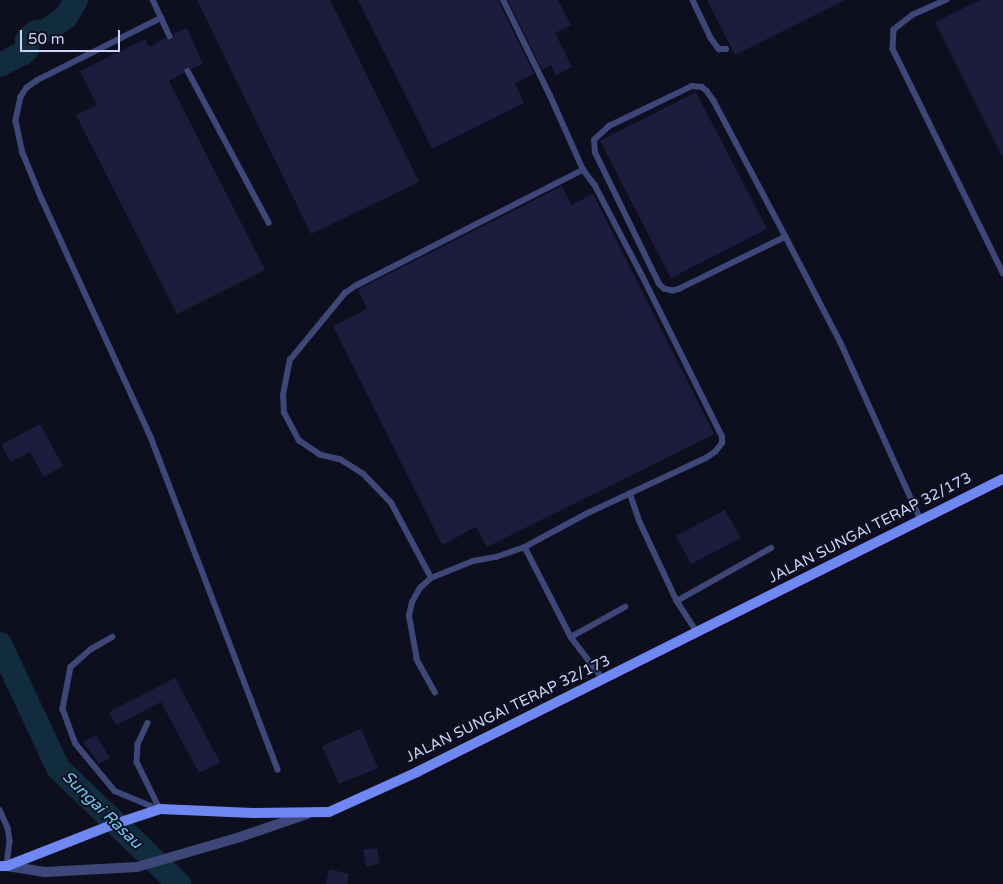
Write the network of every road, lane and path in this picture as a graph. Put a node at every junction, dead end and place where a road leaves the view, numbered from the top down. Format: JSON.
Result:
{"nodes":[{"id":1,"x":153,"y":0,"type":"edge"},
{"id":2,"x":503,"y":0,"type":"edge"},
{"id":3,"x":692,"y":0,"type":"edge"},
{"id":4,"x":947,"y":0,"type":"edge"},
{"id":5,"x":162,"y":18,"type":"junction"},
{"id":6,"x":170,"y":36,"type":"dead end"},
{"id":7,"x":726,"y":49,"type":"dead end"},
{"id":8,"x":188,"y":71,"type":"dead end"},
{"id":9,"x":583,"y":170,"type":"junction"},
{"id":10,"x":269,"y":223,"type":"dead end"},
{"id":11,"x":786,"y":236,"type":"junction"},
{"id":12,"x":1003,"y":273,"type":"edge"},
{"id":13,"x":1003,"y":479,"type":"edge"},
{"id":14,"x":630,"y":493,"type":"junction"},
{"id":15,"x":921,"y":520,"type":"junction"},
{"id":16,"x":525,"y":547,"type":"junction"},
{"id":17,"x":771,"y":548,"type":"dead end"},
{"id":18,"x":431,"y":578,"type":"junction"},
{"id":19,"x":677,"y":601,"type":"junction"},
{"id":20,"x":625,"y":607,"type":"dead end"},
{"id":21,"x":696,"y":632,"type":"junction"},
{"id":22,"x":114,"y":636,"type":"dead end"},
{"id":23,"x":571,"y":637,"type":"junction"},
{"id":24,"x":603,"y":679,"type":"junction"},
{"id":25,"x":435,"y":693,"type":"dead end"},
{"id":26,"x":148,"y":723,"type":"dead end"},
{"id":27,"x":278,"y":770,"type":"dead end"},
{"id":28,"x":160,"y":809,"type":"junction"},
{"id":29,"x":0,"y":810,"type":"edge"},
{"id":30,"x":307,"y":814,"type":"junction"},
{"id":31,"x":3,"y":866,"type":"edge"}],
"edges":[{"from":1,"to":5,"type":"lane"},
{"from":2,"to":9,"type":"lane"},
{"from":3,"to":7,"type":"lane"},
{"from":4,"to":12,"type":"lane"},
{"from":5,"to":6,"type":"lane"},
{"from":5,"to":27,"type":"lane"},
{"from":8,"to":10,"type":"lane"},
{"from":9,"to":14,"type":"lane"},
{"from":9,"to":18,"type":"lane"},
{"from":11,"to":11,"type":"lane"},
{"from":11,"to":15,"type":"lane"},
{"from":13,"to":15,"type":"street","name":"JALAN SUNGAI TERAP 32/173"},
{"from":14,"to":16,"type":"lane"},
{"from":14,"to":19,"type":"lane"},
{"from":15,"to":21,"type":"street","name":"JALAN SUNGAI TERAP 32/173"},
{"from":16,"to":18,"type":"lane"},
{"from":16,"to":23,"type":"lane"},
{"from":17,"to":19,"type":"lane"},
{"from":18,"to":25,"type":"lane"},
{"from":19,"to":21,"type":"lane"},
{"from":20,"to":23,"type":"lane"},
{"from":21,"to":24,"type":"street","name":"JALAN SUNGAI TERAP 32/173"},
{"from":22,"to":28,"type":"lane"},
{"from":23,"to":24,"type":"lane"},
{"from":24,"to":30,"type":"street","name":"JALAN SUNGAI TERAP 32/173"},
{"from":26,"to":28,"type":"lane"},
{"from":28,"to":30,"type":"street","name":"JALAN SUNGAI TERAP 32/173"},
{"from":28,"to":31,"type":"street","name":"JALAN SUNGAI TERAP 32/173"},
{"from":29,"to":31,"type":"lane"},
{"from":30,"to":31,"type":"street"}]}
